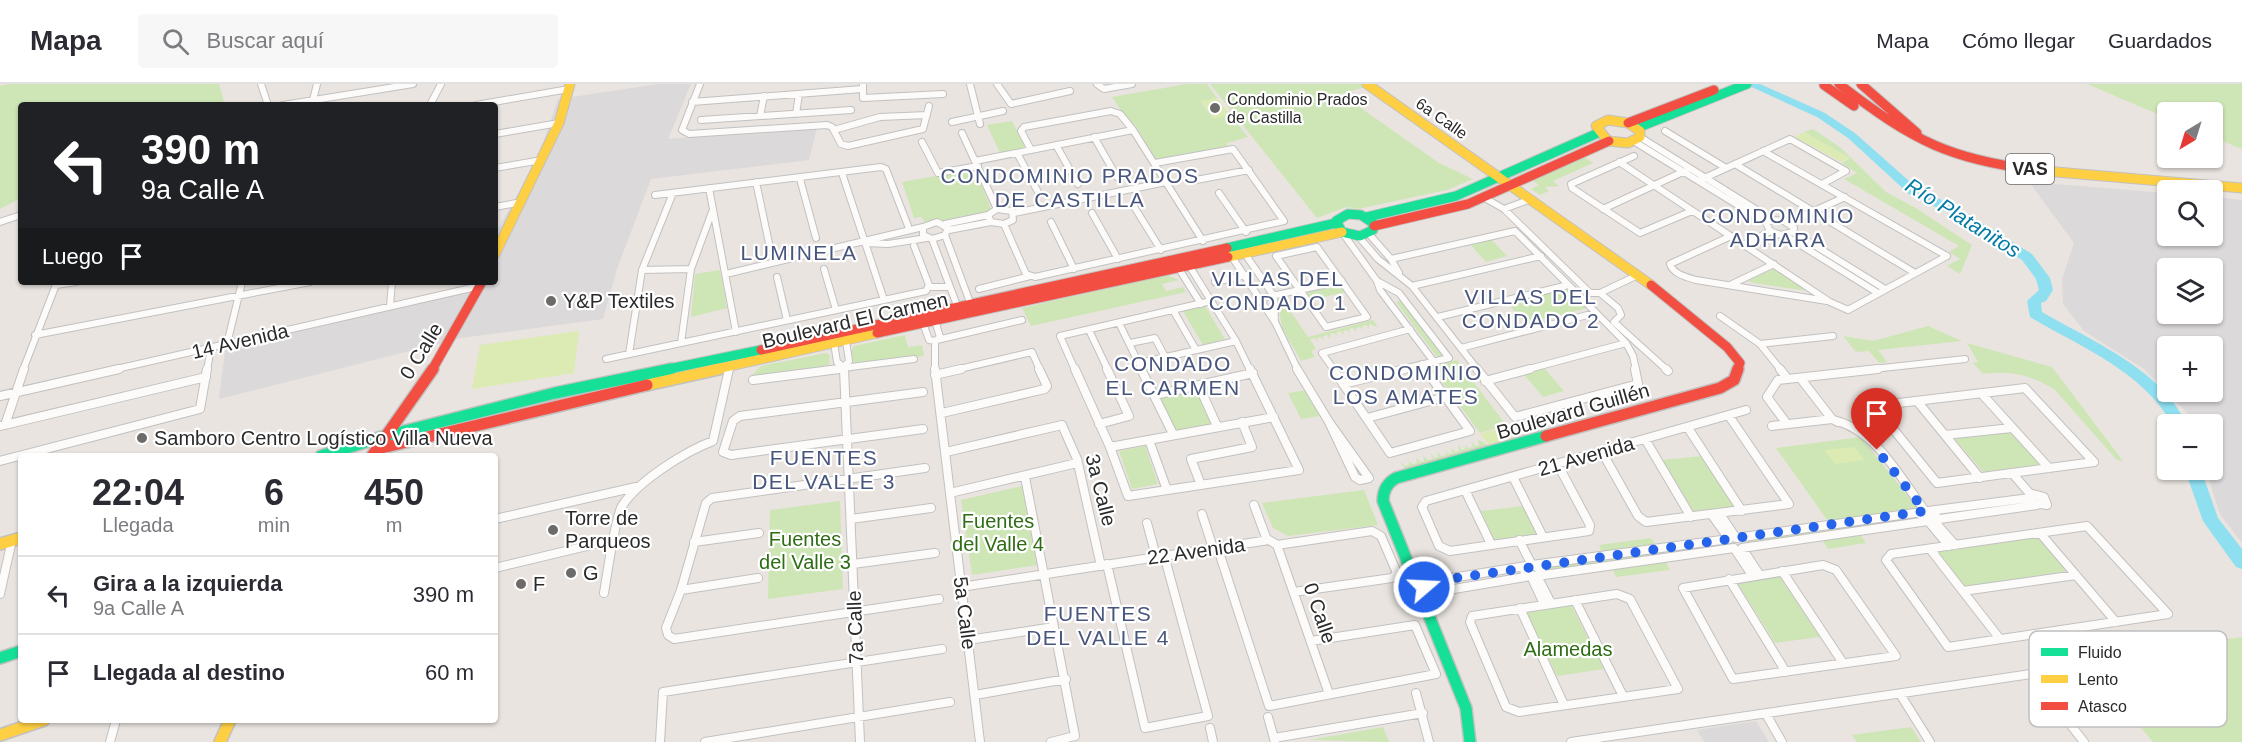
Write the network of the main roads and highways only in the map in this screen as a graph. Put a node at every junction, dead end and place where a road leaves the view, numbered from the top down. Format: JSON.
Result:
{"nodes":[{"id":1,"x":1367,"y":84,"type":"edge"},
{"id":2,"x":1839,"y":84,"type":"edge"},
{"id":3,"x":1846,"y":84,"type":"edge"},
{"id":4,"x":1861,"y":84,"type":"edge"},
{"id":5,"x":1737,"y":85,"type":"edge"},
{"id":6,"x":1824,"y":85,"type":"edge"},
{"id":7,"x":570,"y":87,"type":"edge"},
{"id":8,"x":1598,"y":133,"type":"junction"},
{"id":9,"x":1635,"y":133,"type":"junction"},
{"id":10,"x":1921,"y":136,"type":"junction"},
{"id":11,"x":1609,"y":141,"type":"junction"},
{"id":12,"x":1990,"y":164,"type":"junction"},
{"id":13,"x":1499,"y":177,"type":"junction"},
{"id":14,"x":1510,"y":185,"type":"junction"},
{"id":15,"x":2242,"y":185,"type":"edge"},
{"id":16,"x":1339,"y":228,"type":"junction"},
{"id":17,"x":1367,"y":228,"type":"junction"},
{"id":18,"x":498,"y":245,"type":"edge"},
{"id":19,"x":480,"y":285,"type":"edge"},
{"id":20,"x":1037,"y":294,"type":"junction"},
{"id":21,"x":772,"y":352,"type":"junction"},
{"id":22,"x":385,"y":436,"type":"junction"},
{"id":23,"x":351,"y":448,"type":"junction"},
{"id":24,"x":374,"y":452,"type":"edge"},
{"id":25,"x":332,"y":453,"type":"edge"},
{"id":26,"x":16,"y":539,"type":"edge"},
{"id":27,"x":0,"y":544,"type":"edge"},
{"id":28,"x":18,"y":652,"type":"edge"},
{"id":29,"x":0,"y":658,"type":"edge"},
{"id":30,"x":36,"y":723,"type":"edge"},
{"id":31,"x":229,"y":723,"type":"edge"},
{"id":32,"x":1,"y":736,"type":"edge"},
{"id":33,"x":220,"y":742,"type":"edge"},
{"id":34,"x":1470,"y":742,"type":"edge"}],
"edges":[{"from":1,"to":13,"type":"main road","name":"6a Calle"},
{"from":2,"to":12,"type":"main road","number":"VAS"},
{"from":3,"to":10,"type":"main road","number":"VAS"},
{"from":4,"to":10,"type":"main road"},
{"from":5,"to":9,"type":"main road"},
{"from":6,"to":12,"type":"main road"},
{"from":7,"to":18,"type":"main road"},
{"from":8,"to":9,"type":"main road","name":"Boulevard El Carmen"},
{"from":8,"to":11,"type":"main road"},
{"from":8,"to":13,"type":"main road","name":"Boulevard El Carmen"},
{"from":9,"to":11,"type":"main road"},
{"from":10,"to":15,"type":"main road","number":"VAS"},
{"from":11,"to":14,"type":"main road","name":"Boulevard El Carmen"},
{"from":12,"to":15,"type":"main road","number":"VAS"},
{"from":13,"to":14,"type":"main road","name":"6a Calle"},
{"from":13,"to":17,"type":"main road","name":"Boulevard El Carmen"},
{"from":14,"to":17,"type":"main road","name":"Boulevard El Carmen"},
{"from":14,"to":34,"type":"main road","name":"Boulevard Guillén"},
{"from":16,"to":17,"type":"main road","name":"Boulevard El Carmen"},
{"from":16,"to":17,"type":"main road","name":"Boulevard El Carmen"},
{"from":16,"to":20,"type":"main road","name":"Boulevard El Carmen"},
{"from":16,"to":20,"type":"main road","name":"Boulevard El Carmen"},
{"from":19,"to":22,"type":"main road","name":"0 Calle"},
{"from":20,"to":21,"type":"main road","name":"Boulevard El Carmen"},
{"from":20,"to":21,"type":"main road","name":"Boulevard El Carmen"},
{"from":21,"to":22,"type":"main road","name":"Boulevard El Carmen"},
{"from":21,"to":24,"type":"main road","name":"Boulevard El Carmen"},
{"from":22,"to":23,"type":"main road","name":"Boulevard El Carmen"},
{"from":22,"to":24,"type":"main road"},
{"from":23,"to":24,"type":"main road","name":"Boulevard El Carmen"},
{"from":23,"to":25,"type":"main road"},
{"from":26,"to":27,"type":"main road"},
{"from":28,"to":29,"type":"main road"},
{"from":30,"to":32,"type":"main road"},
{"from":31,"to":33,"type":"main road"}]}
